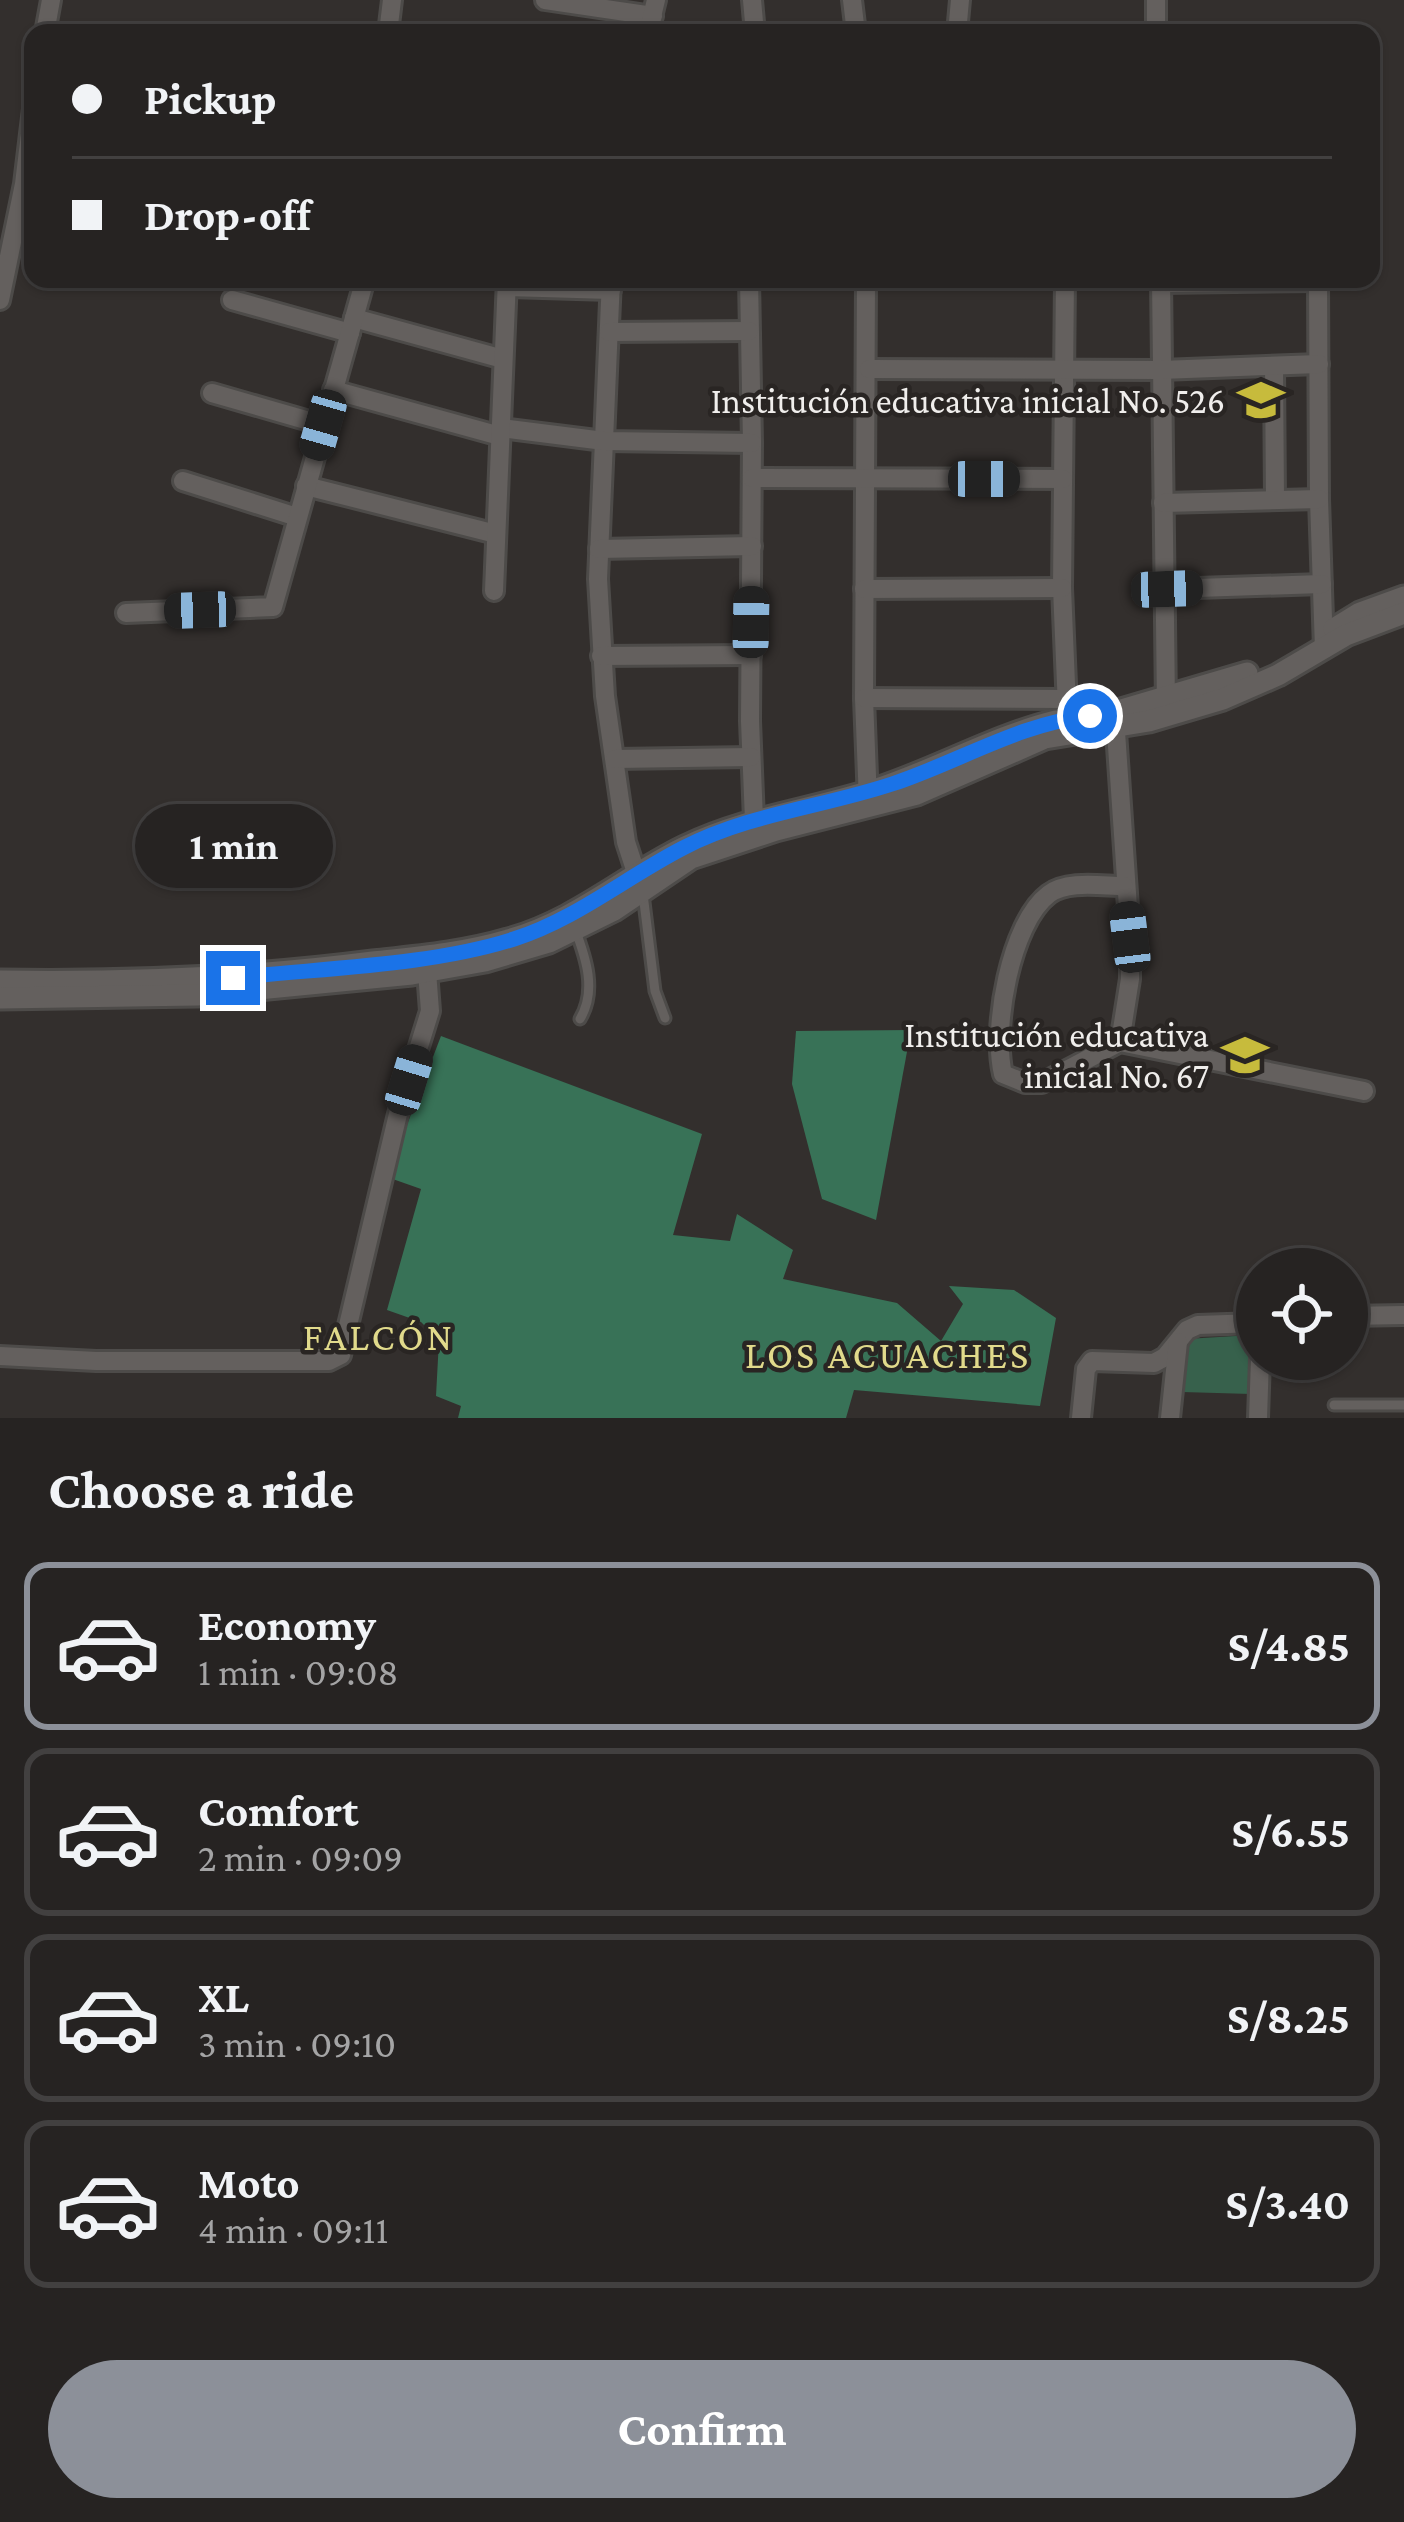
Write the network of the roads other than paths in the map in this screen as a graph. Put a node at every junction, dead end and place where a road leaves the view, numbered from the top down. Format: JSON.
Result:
{"nodes":[{"id":1,"x":545,"y":0,"type":"edge"},
{"id":2,"x":653,"y":16,"type":"edge"},
{"id":3,"x":24,"y":184,"type":"edge"},
{"id":4,"x":363,"y":288,"type":"edge"},
{"id":5,"x":507,"y":288,"type":"edge"},
{"id":6,"x":611,"y":288,"type":"edge"},
{"id":7,"x":748,"y":288,"type":"edge"},
{"id":8,"x":866,"y":288,"type":"edge"},
{"id":9,"x":1065,"y":288,"type":"edge"},
{"id":10,"x":1161,"y":288,"type":"edge"},
{"id":11,"x":1318,"y":288,"type":"edge"},
{"id":12,"x":0,"y":300,"type":"edge"},
{"id":13,"x":232,"y":300,"type":"dead end"},
{"id":14,"x":352,"y":326,"type":"junction"},
{"id":15,"x":749,"y":331,"type":"junction"},
{"id":16,"x":609,"y":332,"type":"junction"},
{"id":17,"x":503,"y":359,"type":"junction"},
{"id":18,"x":1319,"y":364,"type":"junction"},
{"id":19,"x":1274,"y":366,"type":"junction"},
{"id":20,"x":868,"y":370,"type":"junction"},
{"id":21,"x":1064,"y":370,"type":"junction"},
{"id":22,"x":1161,"y":370,"type":"junction"},
{"id":23,"x":334,"y":390,"type":"junction"},
{"id":24,"x":212,"y":393,"type":"dead end"},
{"id":25,"x":323,"y":425,"type":"junction"},
{"id":26,"x":500,"y":432,"type":"junction"},
{"id":27,"x":604,"y":441,"type":"junction"},
{"id":28,"x":752,"y":443,"type":"junction"},
{"id":29,"x":752,"y":478,"type":"junction"},
{"id":30,"x":865,"y":478,"type":"junction"},
{"id":31,"x":1063,"y":479,"type":"junction"},
{"id":32,"x":182,"y":482,"type":"dead end"},
{"id":33,"x":306,"y":486,"type":"junction"},
{"id":34,"x":1319,"y":499,"type":"junction"},
{"id":35,"x":1275,"y":500,"type":"junction"},
{"id":36,"x":1163,"y":503,"type":"junction"},
{"id":37,"x":297,"y":517,"type":"junction"},
{"id":38,"x":496,"y":534,"type":"junction"},
{"id":39,"x":752,"y":546,"type":"junction"},
{"id":40,"x":599,"y":549,"type":"junction"},
{"id":41,"x":1322,"y":584,"type":"junction"},
{"id":42,"x":1062,"y":588,"type":"junction"},
{"id":43,"x":864,"y":589,"type":"junction"},
{"id":44,"x":1167,"y":589,"type":"junction"},
{"id":45,"x":494,"y":591,"type":"dead end"},
{"id":46,"x":1404,"y":597,"type":"edge"},
{"id":47,"x":126,"y":613,"type":"dead end"},
{"id":48,"x":1404,"y":613,"type":"edge"},
{"id":49,"x":1324,"y":642,"type":"junction"},
{"id":50,"x":751,"y":655,"type":"junction"},
{"id":51,"x":602,"y":656,"type":"junction"},
{"id":52,"x":864,"y":698,"type":"junction"},
{"id":53,"x":1166,"y":707,"type":"junction"},
{"id":54,"x":1066,"y":716,"type":"junction"},
{"id":55,"x":1115,"y":719,"type":"junction"},
{"id":56,"x":751,"y":757,"type":"junction"},
{"id":57,"x":615,"y":759,"type":"junction"},
{"id":58,"x":868,"y":801,"type":"junction"},
{"id":59,"x":754,"y":820,"type":"junction"},
{"id":60,"x":639,"y":884,"type":"junction"},
{"id":61,"x":1124,"y":886,"type":"junction"},
{"id":62,"x":575,"y":929,"type":"junction"},
{"id":63,"x":427,"y":963,"type":"junction"},
{"id":64,"x":0,"y":981,"type":"edge"},
{"id":65,"x":0,"y":998,"type":"edge"},
{"id":66,"x":665,"y":1018,"type":"dead end"},
{"id":67,"x":580,"y":1019,"type":"dead end"},
{"id":68,"x":1120,"y":1042,"type":"junction"},
{"id":69,"x":1364,"y":1091,"type":"dead end"},
{"id":70,"x":1404,"y":1315,"type":"edge"},
{"id":71,"x":1368,"y":1316,"type":"edge"},
{"id":72,"x":1236,"y":1324,"type":"edge"},
{"id":73,"x":1368,"y":1328,"type":"edge"},
{"id":74,"x":1404,"y":1328,"type":"edge"},
{"id":75,"x":1178,"y":1342,"type":"junction"},
{"id":76,"x":0,"y":1356,"type":"edge"},
{"id":77,"x":1260,"y":1380,"type":"edge"},
{"id":78,"x":1334,"y":1405,"type":"dead end"},
{"id":79,"x":1404,"y":1406,"type":"edge"},
{"id":80,"x":1082,"y":1418,"type":"edge"},
{"id":81,"x":1170,"y":1418,"type":"edge"},
{"id":82,"x":1258,"y":1418,"type":"edge"}],
"edges":[{"from":1,"to":2,"type":"street"},
{"from":3,"to":12,"type":"street"},
{"from":4,"to":14,"type":"street"},
{"from":5,"to":17,"type":"street"},
{"from":6,"to":16,"type":"street"},
{"from":7,"to":15,"type":"street"},
{"from":8,"to":20,"type":"street"},
{"from":9,"to":21,"type":"street"},
{"from":10,"to":22,"type":"street"},
{"from":11,"to":18,"type":"street"},
{"from":13,"to":14,"type":"street"},
{"from":14,"to":17,"type":"street"},
{"from":14,"to":23,"type":"street"},
{"from":15,"to":16,"type":"street"},
{"from":15,"to":28,"type":"street"},
{"from":16,"to":27,"type":"street"},
{"from":17,"to":26,"type":"street"},
{"from":18,"to":19,"type":"street"},
{"from":18,"to":34,"type":"street"},
{"from":19,"to":22,"type":"street"},
{"from":19,"to":35,"type":"street"},
{"from":20,"to":21,"type":"street"},
{"from":20,"to":30,"type":"street"},
{"from":21,"to":22,"type":"street"},
{"from":21,"to":31,"type":"street"},
{"from":22,"to":36,"type":"street"},
{"from":23,"to":25,"type":"street"},
{"from":23,"to":26,"type":"street"},
{"from":24,"to":25,"type":"street"},
{"from":25,"to":33,"type":"street"},
{"from":26,"to":27,"type":"street"},
{"from":26,"to":38,"type":"street"},
{"from":27,"to":28,"type":"street"},
{"from":27,"to":40,"type":"street"},
{"from":28,"to":29,"type":"street"},
{"from":29,"to":30,"type":"street"},
{"from":29,"to":39,"type":"street"},
{"from":30,"to":31,"type":"street"},
{"from":30,"to":43,"type":"street"},
{"from":31,"to":42,"type":"street"},
{"from":32,"to":37,"type":"street"},
{"from":33,"to":37,"type":"street"},
{"from":33,"to":38,"type":"street"},
{"from":34,"to":35,"type":"street"},
{"from":34,"to":41,"type":"street"},
{"from":35,"to":36,"type":"street"},
{"from":36,"to":44,"type":"street"},
{"from":37,"to":47,"type":"street"},
{"from":38,"to":45,"type":"street"},
{"from":39,"to":40,"type":"street"},
{"from":39,"to":50,"type":"street"},
{"from":40,"to":51,"type":"street"},
{"from":41,"to":44,"type":"street"},
{"from":41,"to":49,"type":"street"},
{"from":42,"to":43,"type":"street"},
{"from":42,"to":54,"type":"street"},
{"from":43,"to":52,"type":"street"},
{"from":44,"to":53,"type":"street"},
{"from":46,"to":49,"type":"street"},
{"from":48,"to":49,"type":"street"},
{"from":49,"to":53,"type":"street"},
{"from":50,"to":51,"type":"street"},
{"from":50,"to":56,"type":"street"},
{"from":51,"to":57,"type":"street"},
{"from":52,"to":54,"type":"street"},
{"from":52,"to":58,"type":"street"},
{"from":53,"to":55,"type":"street"},
{"from":54,"to":55,"type":"street"},
{"from":54,"to":58,"type":"street"},
{"from":55,"to":61,"type":"street"},
{"from":56,"to":57,"type":"street"},
{"from":56,"to":59,"type":"street"},
{"from":57,"to":60,"type":"street"},
{"from":58,"to":59,"type":"street"},
{"from":58,"to":60,"type":"street"},
{"from":59,"to":60,"type":"street"},
{"from":60,"to":62,"type":"street"},
{"from":60,"to":63,"type":"street"},
{"from":60,"to":66,"type":"lane"},
{"from":61,"to":68,"type":"street"},
{"from":61,"to":68,"type":"street"},
{"from":62,"to":63,"type":"street"},
{"from":62,"to":67,"type":"lane"},
{"from":63,"to":64,"type":"street"},
{"from":63,"to":65,"type":"street"},
{"from":63,"to":76,"type":"street"},
{"from":68,"to":69,"type":"street"},
{"from":70,"to":71,"type":"street"},
{"from":72,"to":75,"type":"street"},
{"from":73,"to":74,"type":"street"},
{"from":75,"to":80,"type":"street"},
{"from":75,"to":81,"type":"street"},
{"from":77,"to":82,"type":"street"},
{"from":78,"to":79,"type":"lane"}]}
